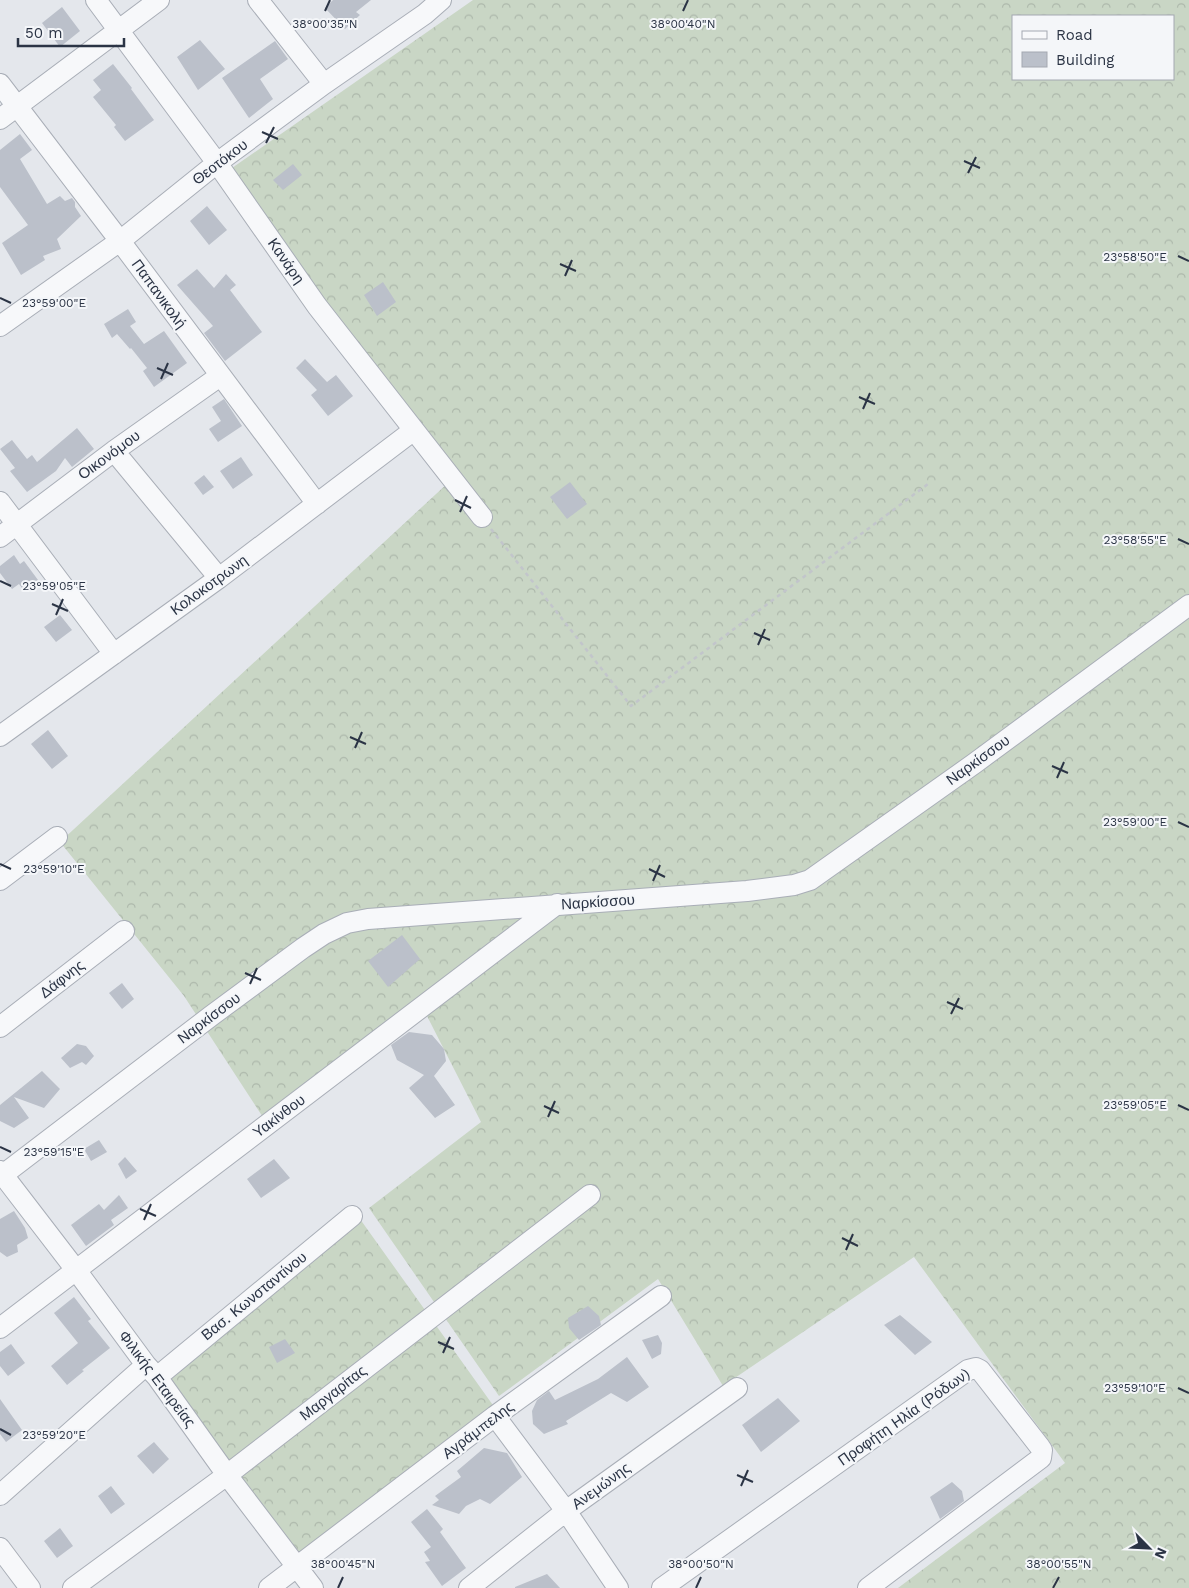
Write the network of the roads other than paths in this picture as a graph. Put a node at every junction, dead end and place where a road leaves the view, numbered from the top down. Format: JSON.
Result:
{"nodes":[{"id":1,"x":96,"y":0,"type":"edge"},
{"id":2,"x":159,"y":0,"type":"edge"},
{"id":3,"x":258,"y":0,"type":"edge"},
{"id":4,"x":441,"y":0,"type":"edge"},
{"id":5,"x":420,"y":7,"type":"edge"},
{"id":6,"x":119,"y":31,"type":"junction"},
{"id":7,"x":0,"y":84,"type":"edge"},
{"id":8,"x":324,"y":84,"type":"junction"},
{"id":9,"x":17,"y":107,"type":"junction"},
{"id":10,"x":0,"y":119,"type":"edge"},
{"id":11,"x":217,"y":164,"type":"junction"},
{"id":12,"x":120,"y":240,"type":"junction"},
{"id":13,"x":0,"y":326,"type":"edge"},
{"id":14,"x":220,"y":376,"type":"junction"},
{"id":15,"x":414,"y":430,"type":"junction"},
{"id":16,"x":114,"y":451,"type":"junction"},
{"id":17,"x":0,"y":502,"type":"edge"},
{"id":18,"x":317,"y":504,"type":"junction"},
{"id":19,"x":482,"y":517,"type":"road end"},
{"id":20,"x":17,"y":525,"type":"junction"},
{"id":21,"x":0,"y":537,"type":"edge"},
{"id":22,"x":219,"y":578,"type":"junction"},
{"id":23,"x":1189,"y":605,"type":"edge"},
{"id":24,"x":114,"y":654,"type":"junction"},
{"id":25,"x":0,"y":736,"type":"edge"},
{"id":26,"x":57,"y":837,"type":"dead end"},
{"id":27,"x":0,"y":880,"type":"edge"},
{"id":28,"x":557,"y":904,"type":"junction"},
{"id":29,"x":124,"y":930,"type":"dead end"},
{"id":30,"x":0,"y":1028,"type":"edge"},
{"id":31,"x":1,"y":1174,"type":"edge"},
{"id":32,"x":590,"y":1195,"type":"dead end"},
{"id":33,"x":352,"y":1216,"type":"dead end"},
{"id":34,"x":76,"y":1270,"type":"junction"},
{"id":35,"x":661,"y":1296,"type":"dead end"},
{"id":36,"x":0,"y":1328,"type":"edge"},
{"id":37,"x":151,"y":1371,"type":"junction"},
{"id":38,"x":738,"y":1388,"type":"dead end"},
{"id":39,"x":496,"y":1416,"type":"junction"},
{"id":40,"x":227,"y":1475,"type":"junction"},
{"id":41,"x":0,"y":1495,"type":"edge"},
{"id":42,"x":566,"y":1511,"type":"junction"},
{"id":43,"x":0,"y":1548,"type":"edge"},
{"id":44,"x":297,"y":1566,"type":"junction"},
{"id":45,"x":30,"y":1588,"type":"edge"},
{"id":46,"x":73,"y":1588,"type":"edge"},
{"id":47,"x":269,"y":1588,"type":"edge"},
{"id":48,"x":313,"y":1588,"type":"edge"},
{"id":49,"x":469,"y":1588,"type":"edge"},
{"id":50,"x":618,"y":1588,"type":"edge"},
{"id":51,"x":662,"y":1588,"type":"edge"},
{"id":52,"x":868,"y":1588,"type":"edge"}],
"edges":[{"from":1,"to":6,"type":"street","name":"Κανάρη"},
{"from":2,"to":6,"type":"street"},
{"from":3,"to":8,"type":"street"},
{"from":4,"to":5,"type":"street","name":"Θεοτόκου"},
{"from":5,"to":8,"type":"street","name":"Θεοτόκου"},
{"from":6,"to":9,"type":"street"},
{"from":6,"to":11,"type":"street","name":"Κανάρη"},
{"from":7,"to":9,"type":"street","name":"Παπανικολή"},
{"from":8,"to":11,"type":"street","name":"Θεοτόκου"},
{"from":9,"to":10,"type":"street"},
{"from":9,"to":12,"type":"street","name":"Παπανικολή"},
{"from":11,"to":12,"type":"street","name":"Θεοτόκου"},
{"from":11,"to":15,"type":"street","name":"Κανάρη"},
{"from":12,"to":13,"type":"street","name":"Θεοτόκου"},
{"from":12,"to":14,"type":"street","name":"Παπανικολή"},
{"from":14,"to":16,"type":"street","name":"Οικονόμου"},
{"from":14,"to":18,"type":"street","name":"Παπανικολή"},
{"from":15,"to":18,"type":"street","name":"Κολοκοτρωνη"},
{"from":15,"to":19,"type":"street","name":"Κανάρη"},
{"from":16,"to":20,"type":"street","name":"Οικονόμου"},
{"from":16,"to":22,"type":"street"},
{"from":17,"to":20,"type":"street"},
{"from":18,"to":22,"type":"street","name":"Κολοκοτρωνη"},
{"from":20,"to":21,"type":"street","name":"Οικονόμου"},
{"from":20,"to":24,"type":"street"},
{"from":22,"to":24,"type":"street","name":"Κολοκοτρωνη"},
{"from":23,"to":28,"type":"street","name":"Ναρκίσσου"},
{"from":24,"to":25,"type":"street","name":"Κολοκοτρωνη"},
{"from":26,"to":27,"type":"street"},
{"from":28,"to":31,"type":"street","name":"Ναρκίσσου"},
{"from":28,"to":34,"type":"street","name":"Υακίνθου"},
{"from":29,"to":30,"type":"street","name":"Δάφνης"},
{"from":31,"to":34,"type":"street","name":"Φιλικής Εταιρείας"},
{"from":32,"to":40,"type":"street","name":"Μαργαρίτας"},
{"from":33,"to":37,"type":"street","name":"Βασ. Κωνσταντίνου"},
{"from":34,"to":36,"type":"street","name":"Υακίνθου"},
{"from":34,"to":37,"type":"street","name":"Φιλικής Εταιρείας"},
{"from":35,"to":39,"type":"street","name":"Αγράμπελης"},
{"from":37,"to":40,"type":"street","name":"Φιλικής Εταιρείας"},
{"from":37,"to":41,"type":"street","name":"Βασ. Κωνσταντίνου"},
{"from":38,"to":42,"type":"street","name":"Ανεμώνης"},
{"from":39,"to":42,"type":"street"},
{"from":39,"to":44,"type":"street","name":"Αγράμπελης"},
{"from":40,"to":44,"type":"street","name":"Φιλικής Εταιρείας"},
{"from":40,"to":46,"type":"street","name":"Μαργαρίτας"},
{"from":42,"to":49,"type":"street","name":"Ανεμώνης"},
{"from":42,"to":50,"type":"street"},
{"from":43,"to":45,"type":"street"},
{"from":44,"to":47,"type":"street","name":"Αγράμπελης"},
{"from":44,"to":48,"type":"street","name":"Φιλικής Εταιρείας"},
{"from":51,"to":52,"type":"street","name":"Προφήτη Ηλία (Ρόδων)"}]}
